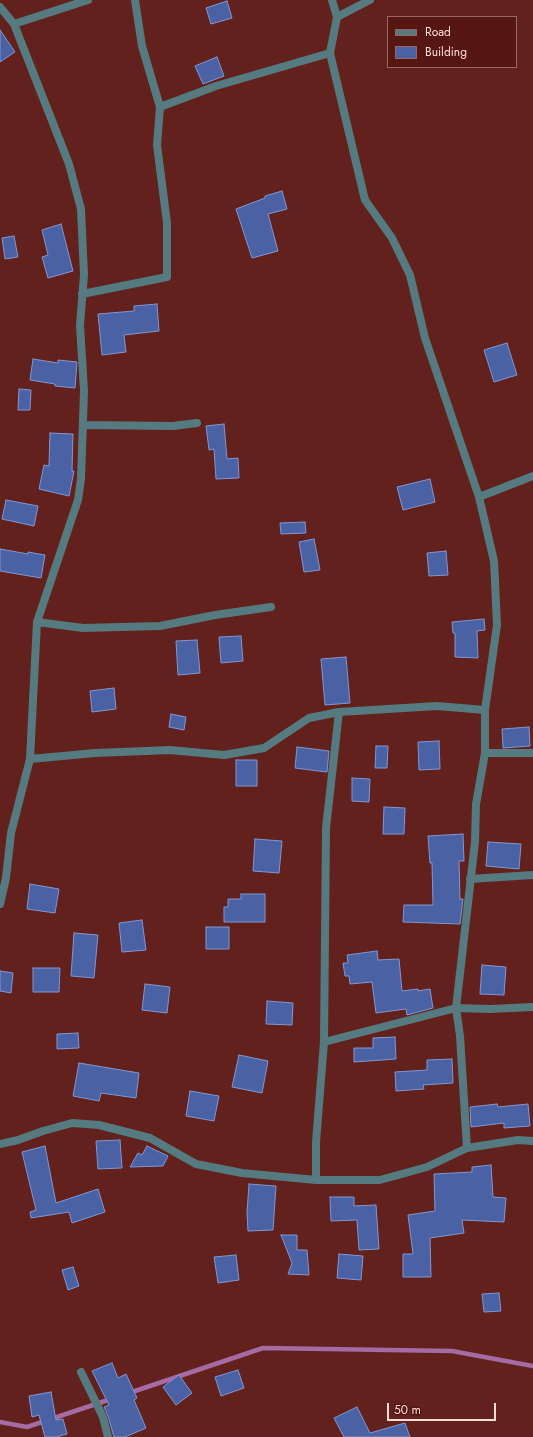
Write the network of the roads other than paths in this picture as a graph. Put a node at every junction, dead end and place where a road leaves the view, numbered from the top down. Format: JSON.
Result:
{"nodes":[{"id":1,"x":88,"y":0,"type":"edge"},
{"id":2,"x":135,"y":0,"type":"edge"},
{"id":3,"x":332,"y":0,"type":"edge"},
{"id":4,"x":370,"y":0,"type":"edge"},
{"id":5,"x":0,"y":7,"type":"edge"},
{"id":6,"x":337,"y":17,"type":"junction"},
{"id":7,"x":14,"y":24,"type":"junction"},
{"id":8,"x":330,"y":53,"type":"junction"},
{"id":9,"x":160,"y":107,"type":"junction"},
{"id":10,"x":82,"y":294,"type":"junction"},
{"id":11,"x":197,"y":423,"type":"dead end"},
{"id":12,"x":83,"y":425,"type":"junction"},
{"id":13,"x":533,"y":476,"type":"edge"},
{"id":14,"x":479,"y":497,"type":"junction"},
{"id":15,"x":272,"y":607,"type":"dead end"},
{"id":16,"x":37,"y":622,"type":"junction"},
{"id":17,"x":485,"y":710,"type":"junction"},
{"id":18,"x":339,"y":712,"type":"junction"},
{"id":19,"x":485,"y":752,"type":"junction"},
{"id":20,"x":533,"y":753,"type":"edge"},
{"id":21,"x":30,"y":759,"type":"junction"},
{"id":22,"x":533,"y":875,"type":"edge"},
{"id":23,"x":470,"y":879,"type":"junction"},
{"id":24,"x":0,"y":904,"type":"edge"},
{"id":25,"x":533,"y":1007,"type":"edge"},
{"id":26,"x":456,"y":1008,"type":"junction"},
{"id":27,"x":324,"y":1042,"type":"junction"},
{"id":28,"x":533,"y":1141,"type":"edge"},
{"id":29,"x":0,"y":1144,"type":"edge"},
{"id":30,"x":467,"y":1148,"type":"junction"},
{"id":31,"x":316,"y":1180,"type":"junction"},
{"id":32,"x":81,"y":1372,"type":"dead end"},
{"id":33,"x":108,"y":1437,"type":"edge"}],
"edges":[{"from":1,"to":7,"type":"street"},
{"from":2,"to":9,"type":"street"},
{"from":3,"to":6,"type":"street"},
{"from":4,"to":6,"type":"street"},
{"from":5,"to":7,"type":"street"},
{"from":6,"to":8,"type":"street"},
{"from":7,"to":10,"type":"street"},
{"from":8,"to":9,"type":"street"},
{"from":8,"to":14,"type":"street"},
{"from":9,"to":10,"type":"street"},
{"from":10,"to":12,"type":"street"},
{"from":11,"to":12,"type":"street"},
{"from":12,"to":16,"type":"street"},
{"from":13,"to":14,"type":"street"},
{"from":14,"to":17,"type":"street"},
{"from":15,"to":16,"type":"street"},
{"from":16,"to":21,"type":"street"},
{"from":17,"to":18,"type":"street"},
{"from":17,"to":19,"type":"street"},
{"from":18,"to":21,"type":"street"},
{"from":18,"to":27,"type":"street"},
{"from":19,"to":20,"type":"street"},
{"from":19,"to":23,"type":"street"},
{"from":21,"to":24,"type":"street"},
{"from":22,"to":23,"type":"street"},
{"from":23,"to":26,"type":"street"},
{"from":25,"to":26,"type":"street"},
{"from":26,"to":27,"type":"street"},
{"from":26,"to":30,"type":"street"},
{"from":27,"to":31,"type":"street"},
{"from":28,"to":30,"type":"street"},
{"from":29,"to":31,"type":"street"},
{"from":30,"to":31,"type":"street"},
{"from":32,"to":33,"type":"street"}]}
